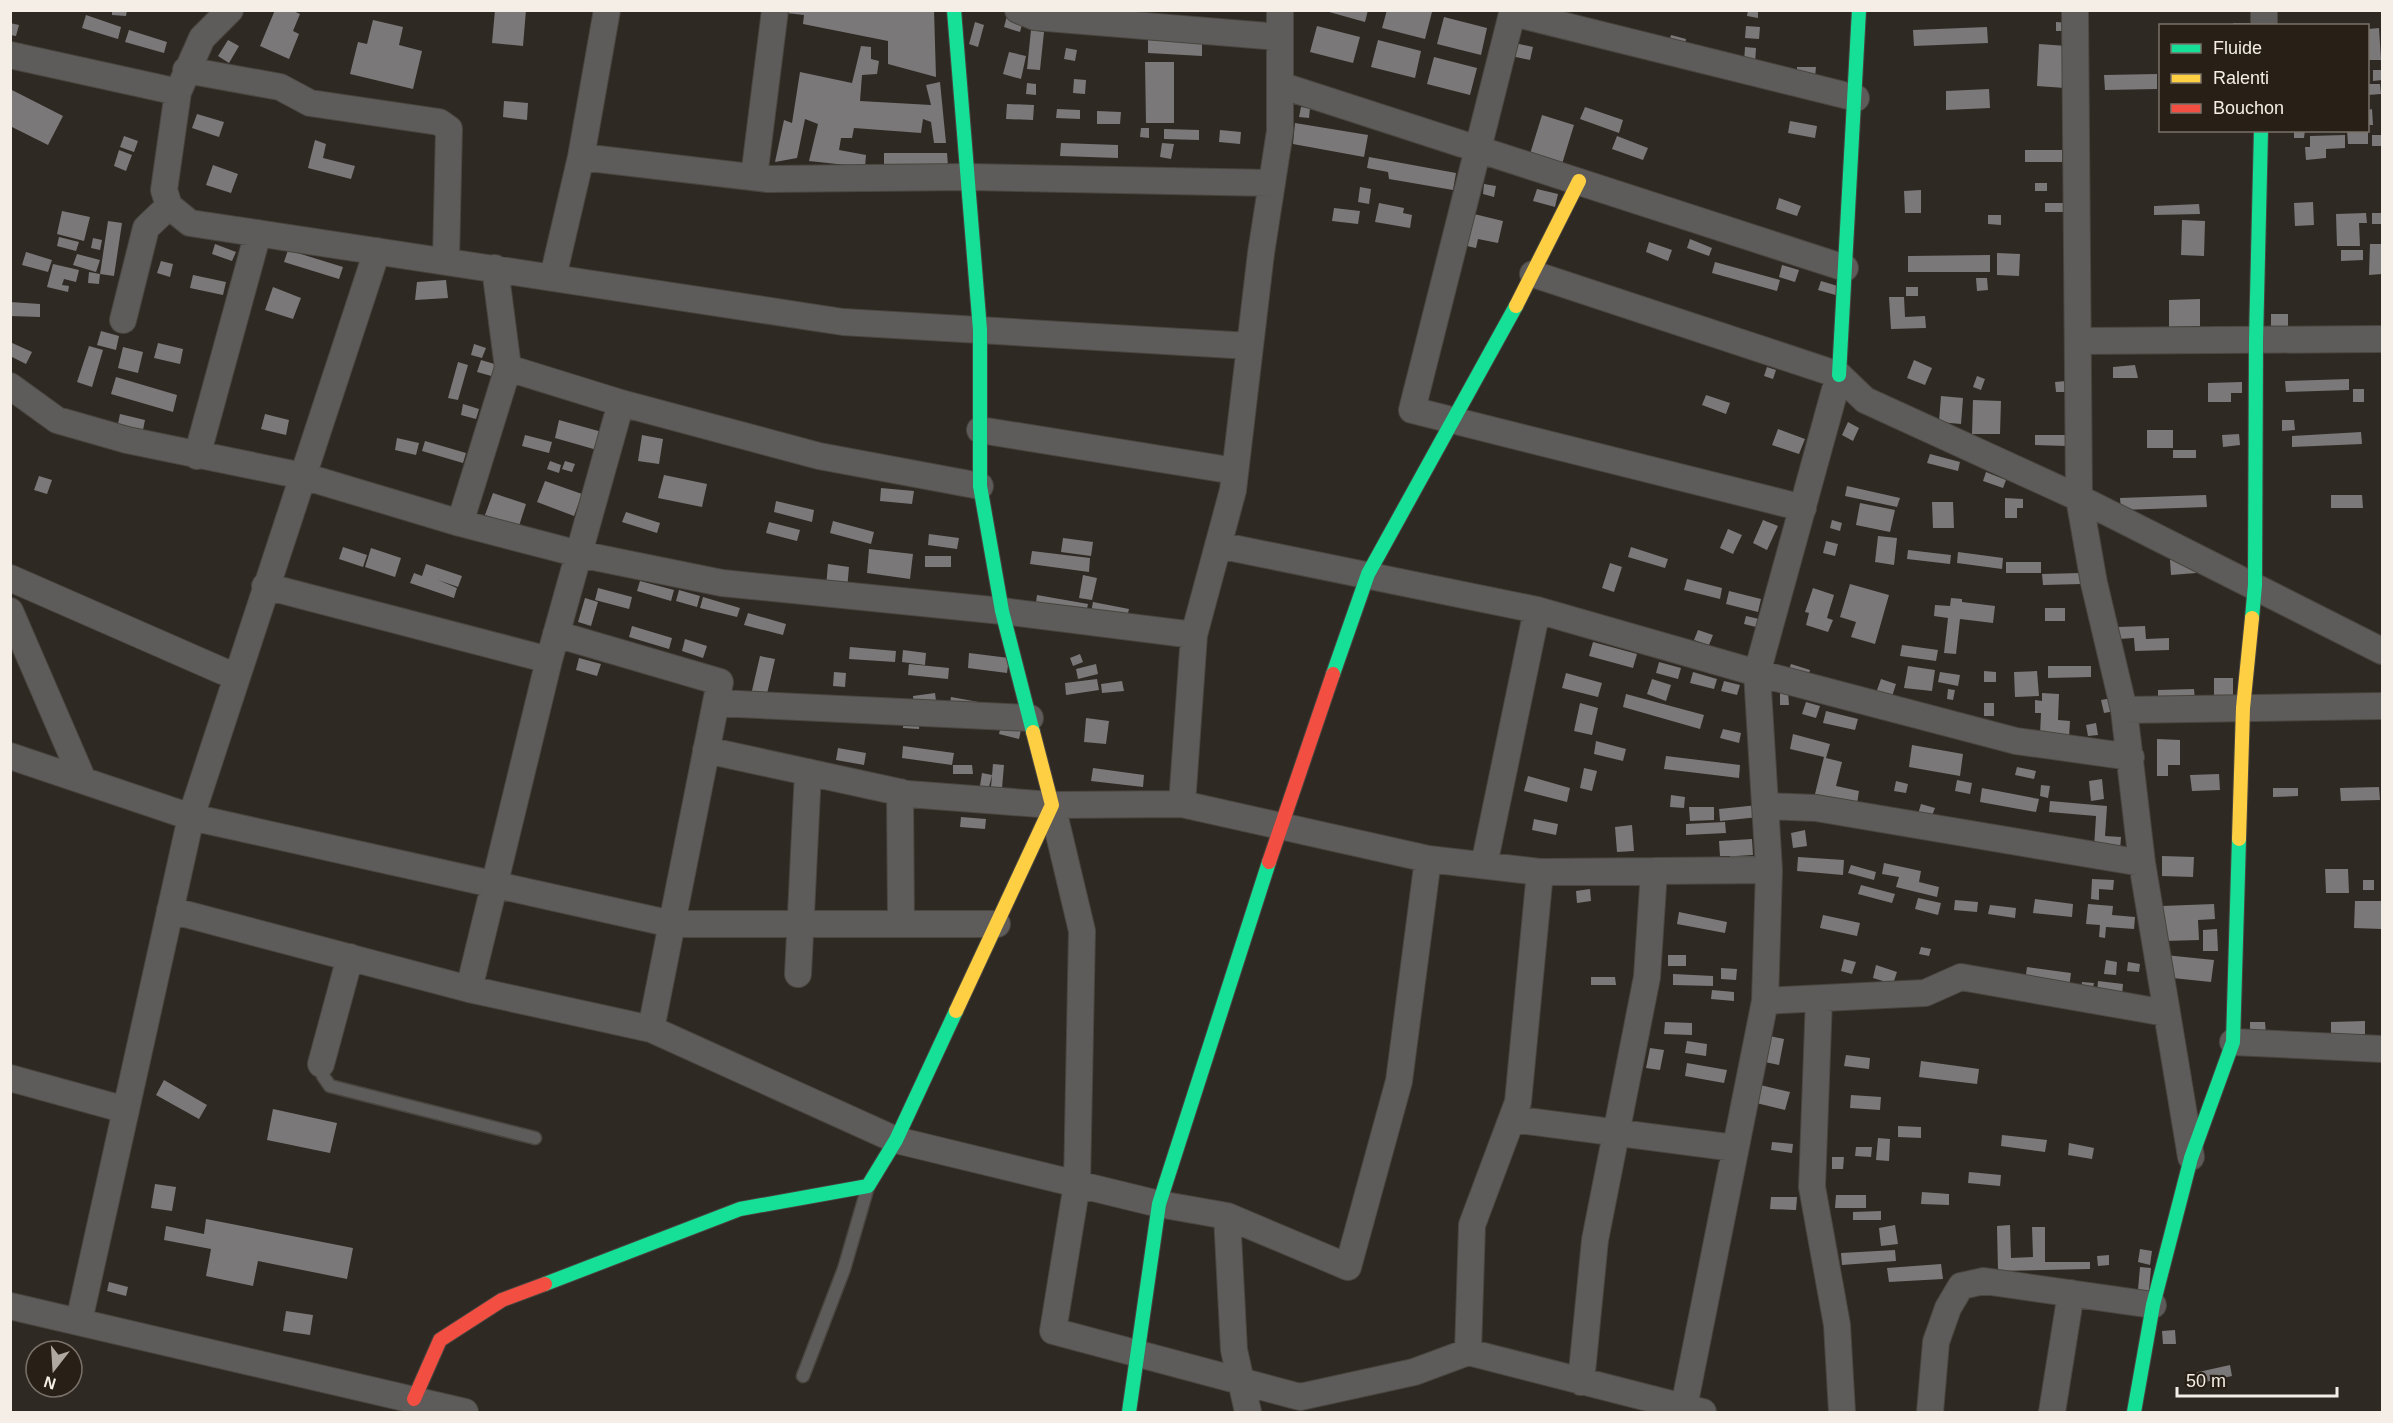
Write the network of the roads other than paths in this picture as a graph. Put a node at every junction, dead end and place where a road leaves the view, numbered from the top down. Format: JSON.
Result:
{"nodes":[{"id":1,"x":230,"y":10,"type":"edge"},
{"id":2,"x":775,"y":10,"type":"edge"},
{"id":3,"x":954,"y":10,"type":"edge"},
{"id":4,"x":1018,"y":10,"type":"edge"},
{"id":5,"x":1280,"y":10,"type":"edge"},
{"id":6,"x":1859,"y":10,"type":"edge"},
{"id":7,"x":2075,"y":10,"type":"edge"},
{"id":8,"x":607,"y":11,"type":"edge"},
{"id":9,"x":1510,"y":11,"type":"edge"},
{"id":10,"x":1280,"y":37,"type":"junction"},
{"id":11,"x":10,"y":55,"type":"edge"},
{"id":12,"x":182,"y":81,"type":"junction"},
{"id":13,"x":1280,"y":85,"type":"junction"},
{"id":14,"x":1856,"y":98,"type":"junction"},
{"id":15,"x":2261,"y":132,"type":"edge"},
{"id":16,"x":1478,"y":149,"type":"junction"},
{"id":17,"x":581,"y":157,"type":"junction"},
{"id":18,"x":754,"y":177,"type":"junction"},
{"id":19,"x":968,"y":177,"type":"junction"},
{"id":20,"x":1579,"y":182,"type":"junction"},
{"id":21,"x":1272,"y":183,"type":"junction"},
{"id":22,"x":169,"y":206,"type":"junction"},
{"id":23,"x":258,"y":233,"type":"junction"},
{"id":24,"x":377,"y":251,"type":"junction"},
{"id":25,"x":446,"y":260,"type":"junction"},
{"id":26,"x":495,"y":268,"type":"junction"},
{"id":27,"x":1845,"y":268,"type":"junction"},
{"id":28,"x":1533,"y":274,"type":"junction"},
{"id":29,"x":554,"y":277,"type":"junction"},
{"id":30,"x":123,"y":320,"type":"dead end"},
{"id":31,"x":980,"y":330,"type":"junction"},
{"id":32,"x":2382,"y":339,"type":"edge"},
{"id":33,"x":2256,"y":340,"type":"junction"},
{"id":34,"x":2079,"y":341,"type":"junction"},
{"id":35,"x":1250,"y":346,"type":"junction"},
{"id":36,"x":508,"y":368,"type":"junction"},
{"id":37,"x":1839,"y":375,"type":"junction"},
{"id":38,"x":10,"y":386,"type":"edge"},
{"id":39,"x":621,"y":403,"type":"junction"},
{"id":40,"x":1455,"y":420,"type":"junction"},
{"id":41,"x":980,"y":430,"type":"junction"},
{"id":42,"x":197,"y":456,"type":"junction"},
{"id":43,"x":1235,"y":471,"type":"junction"},
{"id":44,"x":303,"y":476,"type":"junction"},
{"id":45,"x":980,"y":486,"type":"junction"},
{"id":46,"x":2079,"y":498,"type":"junction"},
{"id":47,"x":1803,"y":508,"type":"junction"},
{"id":48,"x":460,"y":523,"type":"junction"},
{"id":49,"x":1218,"y":546,"type":"junction"},
{"id":50,"x":579,"y":554,"type":"junction"},
{"id":51,"x":1368,"y":574,"type":"junction"},
{"id":52,"x":10,"y":578,"type":"edge"},
{"id":53,"x":2255,"y":585,"type":"junction"},
{"id":54,"x":265,"y":586,"type":"junction"},
{"id":55,"x":1537,"y":610,"type":"junction"},
{"id":56,"x":10,"y":611,"type":"edge"},
{"id":57,"x":1002,"y":611,"type":"junction"},
{"id":58,"x":556,"y":634,"type":"junction"},
{"id":59,"x":1194,"y":636,"type":"junction"},
{"id":60,"x":2382,"y":651,"type":"edge"},
{"id":61,"x":549,"y":660,"type":"junction"},
{"id":62,"x":1757,"y":673,"type":"junction"},
{"id":63,"x":236,"y":677,"type":"junction"},
{"id":64,"x":716,"y":703,"type":"junction"},
{"id":65,"x":2382,"y":706,"type":"edge"},
{"id":66,"x":2243,"y":708,"type":"junction"},
{"id":67,"x":2124,"y":710,"type":"junction"},
{"id":68,"x":1030,"y":718,"type":"junction"},
{"id":69,"x":706,"y":750,"type":"junction"},
{"id":70,"x":10,"y":756,"type":"edge"},
{"id":71,"x":2131,"y":757,"type":"junction"},
{"id":72,"x":808,"y":772,"type":"junction"},
{"id":73,"x":83,"y":780,"type":"junction"},
{"id":74,"x":900,"y":792,"type":"junction"},
{"id":75,"x":1182,"y":804,"type":"junction"},
{"id":76,"x":1052,"y":805,"type":"junction"},
{"id":77,"x":1765,"y":806,"type":"junction"},
{"id":78,"x":190,"y":817,"type":"junction"},
{"id":79,"x":1281,"y":825,"type":"junction"},
{"id":80,"x":1428,"y":859,"type":"junction"},
{"id":81,"x":2142,"y":863,"type":"junction"},
{"id":82,"x":1484,"y":865,"type":"junction"},
{"id":83,"x":1769,"y":870,"type":"junction"},
{"id":84,"x":1540,"y":872,"type":"junction"},
{"id":85,"x":1654,"y":872,"type":"junction"},
{"id":86,"x":495,"y":885,"type":"junction"},
{"id":87,"x":170,"y":910,"type":"junction"},
{"id":88,"x":672,"y":924,"type":"junction"},
{"id":89,"x":801,"y":924,"type":"junction"},
{"id":90,"x":901,"y":924,"type":"junction"},
{"id":91,"x":997,"y":924,"type":"junction"},
{"id":92,"x":350,"y":957,"type":"junction"},
{"id":93,"x":798,"y":974,"type":"dead end"},
{"id":94,"x":469,"y":989,"type":"junction"},
{"id":95,"x":1819,"y":999,"type":"junction"},
{"id":96,"x":1764,"y":1002,"type":"junction"},
{"id":97,"x":2166,"y":1013,"type":"junction"},
{"id":98,"x":651,"y":1029,"type":"junction"},
{"id":99,"x":2233,"y":1042,"type":"junction"},
{"id":100,"x":2382,"y":1049,"type":"edge"},
{"id":101,"x":321,"y":1064,"type":"joint"},
{"id":102,"x":10,"y":1078,"type":"edge"},
{"id":103,"x":126,"y":1110,"type":"junction"},
{"id":104,"x":1512,"y":1119,"type":"junction"},
{"id":105,"x":1616,"y":1132,"type":"junction"},
{"id":106,"x":536,"y":1138,"type":"dead end"},
{"id":107,"x":896,"y":1140,"type":"junction"},
{"id":108,"x":1735,"y":1148,"type":"junction"},
{"id":109,"x":2191,"y":1158,"type":"junction"},
{"id":110,"x":1077,"y":1184,"type":"junction"},
{"id":111,"x":868,"y":1186,"type":"junction"},
{"id":112,"x":1160,"y":1204,"type":"junction"},
{"id":113,"x":1227,"y":1216,"type":"junction"},
{"id":114,"x":2071,"y":1293,"type":"junction"},
{"id":115,"x":2153,"y":1305,"type":"junction"},
{"id":116,"x":10,"y":1306,"type":"edge"},
{"id":117,"x":79,"y":1320,"type":"junction"},
{"id":118,"x":1468,"y":1352,"type":"junction"},
{"id":119,"x":1137,"y":1354,"type":"junction"},
{"id":120,"x":803,"y":1376,"type":"dead end"},
{"id":121,"x":1241,"y":1382,"type":"junction"},
{"id":122,"x":1581,"y":1382,"type":"junction"},
{"id":123,"x":414,"y":1399,"type":"junction"},
{"id":124,"x":1694,"y":1410,"type":"edge"},
{"id":125,"x":465,"y":1413,"type":"edge"},
{"id":126,"x":1129,"y":1413,"type":"edge"},
{"id":127,"x":1248,"y":1413,"type":"edge"},
{"id":128,"x":1842,"y":1413,"type":"edge"},
{"id":129,"x":1930,"y":1413,"type":"edge"},
{"id":130,"x":2052,"y":1413,"type":"edge"},
{"id":131,"x":2134,"y":1413,"type":"edge"}],
"edges":[{"from":1,"to":12,"type":"street"},
{"from":2,"to":18,"type":"street"},
{"from":3,"to":19,"type":"street"},
{"from":4,"to":10,"type":"street"},
{"from":5,"to":10,"type":"street"},
{"from":6,"to":14,"type":"street"},
{"from":7,"to":34,"type":"street"},
{"from":8,"to":17,"type":"street"},
{"from":9,"to":14,"type":"street"},
{"from":9,"to":16,"type":"street"},
{"from":10,"to":13,"type":"street"},
{"from":11,"to":12,"type":"street"},
{"from":12,"to":22,"type":"street"},
{"from":12,"to":25,"type":"street"},
{"from":13,"to":16,"type":"street"},
{"from":13,"to":21,"type":"street"},
{"from":14,"to":27,"type":"street"},
{"from":15,"to":33,"type":"street"},
{"from":16,"to":20,"type":"street"},
{"from":16,"to":40,"type":"street"},
{"from":17,"to":18,"type":"street"},
{"from":17,"to":29,"type":"street"},
{"from":18,"to":19,"type":"street"},
{"from":19,"to":21,"type":"street"},
{"from":19,"to":31,"type":"street"},
{"from":20,"to":27,"type":"street"},
{"from":20,"to":28,"type":"street"},
{"from":21,"to":35,"type":"street"},
{"from":22,"to":23,"type":"street"},
{"from":22,"to":30,"type":"street"},
{"from":23,"to":24,"type":"street"},
{"from":23,"to":42,"type":"street"},
{"from":24,"to":25,"type":"street"},
{"from":24,"to":44,"type":"street"},
{"from":25,"to":26,"type":"street"},
{"from":26,"to":29,"type":"street"},
{"from":26,"to":36,"type":"street"},
{"from":27,"to":37,"type":"street"},
{"from":28,"to":37,"type":"street"},
{"from":28,"to":40,"type":"street"},
{"from":29,"to":31,"type":"street"},
{"from":31,"to":35,"type":"street"},
{"from":31,"to":41,"type":"street"},
{"from":32,"to":33,"type":"street"},
{"from":33,"to":34,"type":"street"},
{"from":33,"to":53,"type":"street"},
{"from":34,"to":46,"type":"street"},
{"from":35,"to":43,"type":"street"},
{"from":36,"to":39,"type":"street"},
{"from":36,"to":48,"type":"street"},
{"from":37,"to":46,"type":"street"},
{"from":37,"to":47,"type":"street"},
{"from":38,"to":42,"type":"street"},
{"from":39,"to":45,"type":"street"},
{"from":39,"to":50,"type":"street"},
{"from":40,"to":47,"type":"street"},
{"from":40,"to":51,"type":"street"},
{"from":41,"to":43,"type":"street"},
{"from":41,"to":45,"type":"street"},
{"from":42,"to":44,"type":"street"},
{"from":43,"to":49,"type":"street"},
{"from":44,"to":48,"type":"street"},
{"from":44,"to":54,"type":"street"},
{"from":45,"to":57,"type":"street"},
{"from":46,"to":53,"type":"street"},
{"from":46,"to":67,"type":"street"},
{"from":47,"to":62,"type":"street"},
{"from":48,"to":50,"type":"street"},
{"from":49,"to":51,"type":"street"},
{"from":49,"to":59,"type":"street"},
{"from":50,"to":57,"type":"street"},
{"from":50,"to":58,"type":"street"},
{"from":51,"to":55,"type":"street"},
{"from":51,"to":79,"type":"street"},
{"from":52,"to":63,"type":"street"},
{"from":53,"to":60,"type":"street"},
{"from":53,"to":66,"type":"street"},
{"from":54,"to":61,"type":"street"},
{"from":54,"to":63,"type":"street"},
{"from":55,"to":62,"type":"street"},
{"from":55,"to":82,"type":"street"},
{"from":56,"to":73,"type":"street"},
{"from":57,"to":59,"type":"street"},
{"from":57,"to":68,"type":"street"},
{"from":58,"to":61,"type":"street"},
{"from":58,"to":64,"type":"street"},
{"from":59,"to":75,"type":"street"},
{"from":61,"to":86,"type":"street"},
{"from":62,"to":71,"type":"street"},
{"from":62,"to":77,"type":"street"},
{"from":63,"to":78,"type":"street"},
{"from":64,"to":68,"type":"street"},
{"from":64,"to":69,"type":"street"},
{"from":65,"to":66,"type":"street"},
{"from":66,"to":67,"type":"street"},
{"from":66,"to":99,"type":"street"},
{"from":67,"to":71,"type":"street"},
{"from":68,"to":76,"type":"street"},
{"from":69,"to":72,"type":"street"},
{"from":69,"to":88,"type":"street"},
{"from":70,"to":73,"type":"street"},
{"from":71,"to":81,"type":"street"},
{"from":72,"to":74,"type":"street"},
{"from":72,"to":89,"type":"street"},
{"from":73,"to":78,"type":"street"},
{"from":74,"to":76,"type":"street"},
{"from":74,"to":90,"type":"street"},
{"from":75,"to":76,"type":"street"},
{"from":75,"to":79,"type":"street"},
{"from":76,"to":91,"type":"street"},
{"from":76,"to":110,"type":"street"},
{"from":77,"to":81,"type":"street"},
{"from":77,"to":83,"type":"street"},
{"from":78,"to":86,"type":"street"},
{"from":78,"to":87,"type":"street"},
{"from":79,"to":80,"type":"street"},
{"from":79,"to":112,"type":"street"},
{"from":80,"to":82,"type":"street"},
{"from":80,"to":113,"type":"street"},
{"from":81,"to":97,"type":"street"},
{"from":82,"to":84,"type":"street"},
{"from":83,"to":85,"type":"street"},
{"from":83,"to":96,"type":"street"},
{"from":84,"to":85,"type":"street"},
{"from":84,"to":104,"type":"street"},
{"from":85,"to":105,"type":"street"},
{"from":86,"to":88,"type":"street"},
{"from":86,"to":94,"type":"street"},
{"from":87,"to":92,"type":"street"},
{"from":87,"to":103,"type":"street"},
{"from":88,"to":89,"type":"street"},
{"from":88,"to":98,"type":"street"},
{"from":89,"to":90,"type":"street"},
{"from":89,"to":93,"type":"street"},
{"from":90,"to":91,"type":"street"},
{"from":91,"to":107,"type":"street"},
{"from":92,"to":94,"type":"street"},
{"from":92,"to":101,"type":"street"},
{"from":94,"to":98,"type":"street"},
{"from":95,"to":96,"type":"street"},
{"from":95,"to":97,"type":"street"},
{"from":95,"to":128,"type":"street"},
{"from":96,"to":108,"type":"street"},
{"from":97,"to":109,"type":"street"},
{"from":98,"to":107,"type":"street"},
{"from":99,"to":100,"type":"street"},
{"from":99,"to":109,"type":"street"},
{"from":101,"to":106,"type":"lane"},
{"from":102,"to":103,"type":"street"},
{"from":103,"to":117,"type":"street"},
{"from":104,"to":105,"type":"street"},
{"from":104,"to":118,"type":"street"},
{"from":105,"to":108,"type":"street"},
{"from":105,"to":122,"type":"street"},
{"from":107,"to":110,"type":"street"},
{"from":107,"to":111,"type":"street"},
{"from":108,"to":124,"type":"street"},
{"from":109,"to":115,"type":"street"},
{"from":110,"to":112,"type":"street"},
{"from":110,"to":119,"type":"street"},
{"from":111,"to":120,"type":"lane"},
{"from":111,"to":123,"type":"street"},
{"from":112,"to":113,"type":"street"},
{"from":112,"to":119,"type":"street"},
{"from":113,"to":121,"type":"street"},
{"from":114,"to":115,"type":"street"},
{"from":114,"to":129,"type":"street"},
{"from":114,"to":130,"type":"street"},
{"from":115,"to":131,"type":"street"},
{"from":116,"to":117,"type":"street"},
{"from":117,"to":123,"type":"street"},
{"from":118,"to":121,"type":"street"},
{"from":118,"to":122,"type":"street"},
{"from":119,"to":121,"type":"street"},
{"from":119,"to":126,"type":"street"},
{"from":121,"to":127,"type":"street"},
{"from":122,"to":124,"type":"street"},
{"from":123,"to":125,"type":"street"}]}
